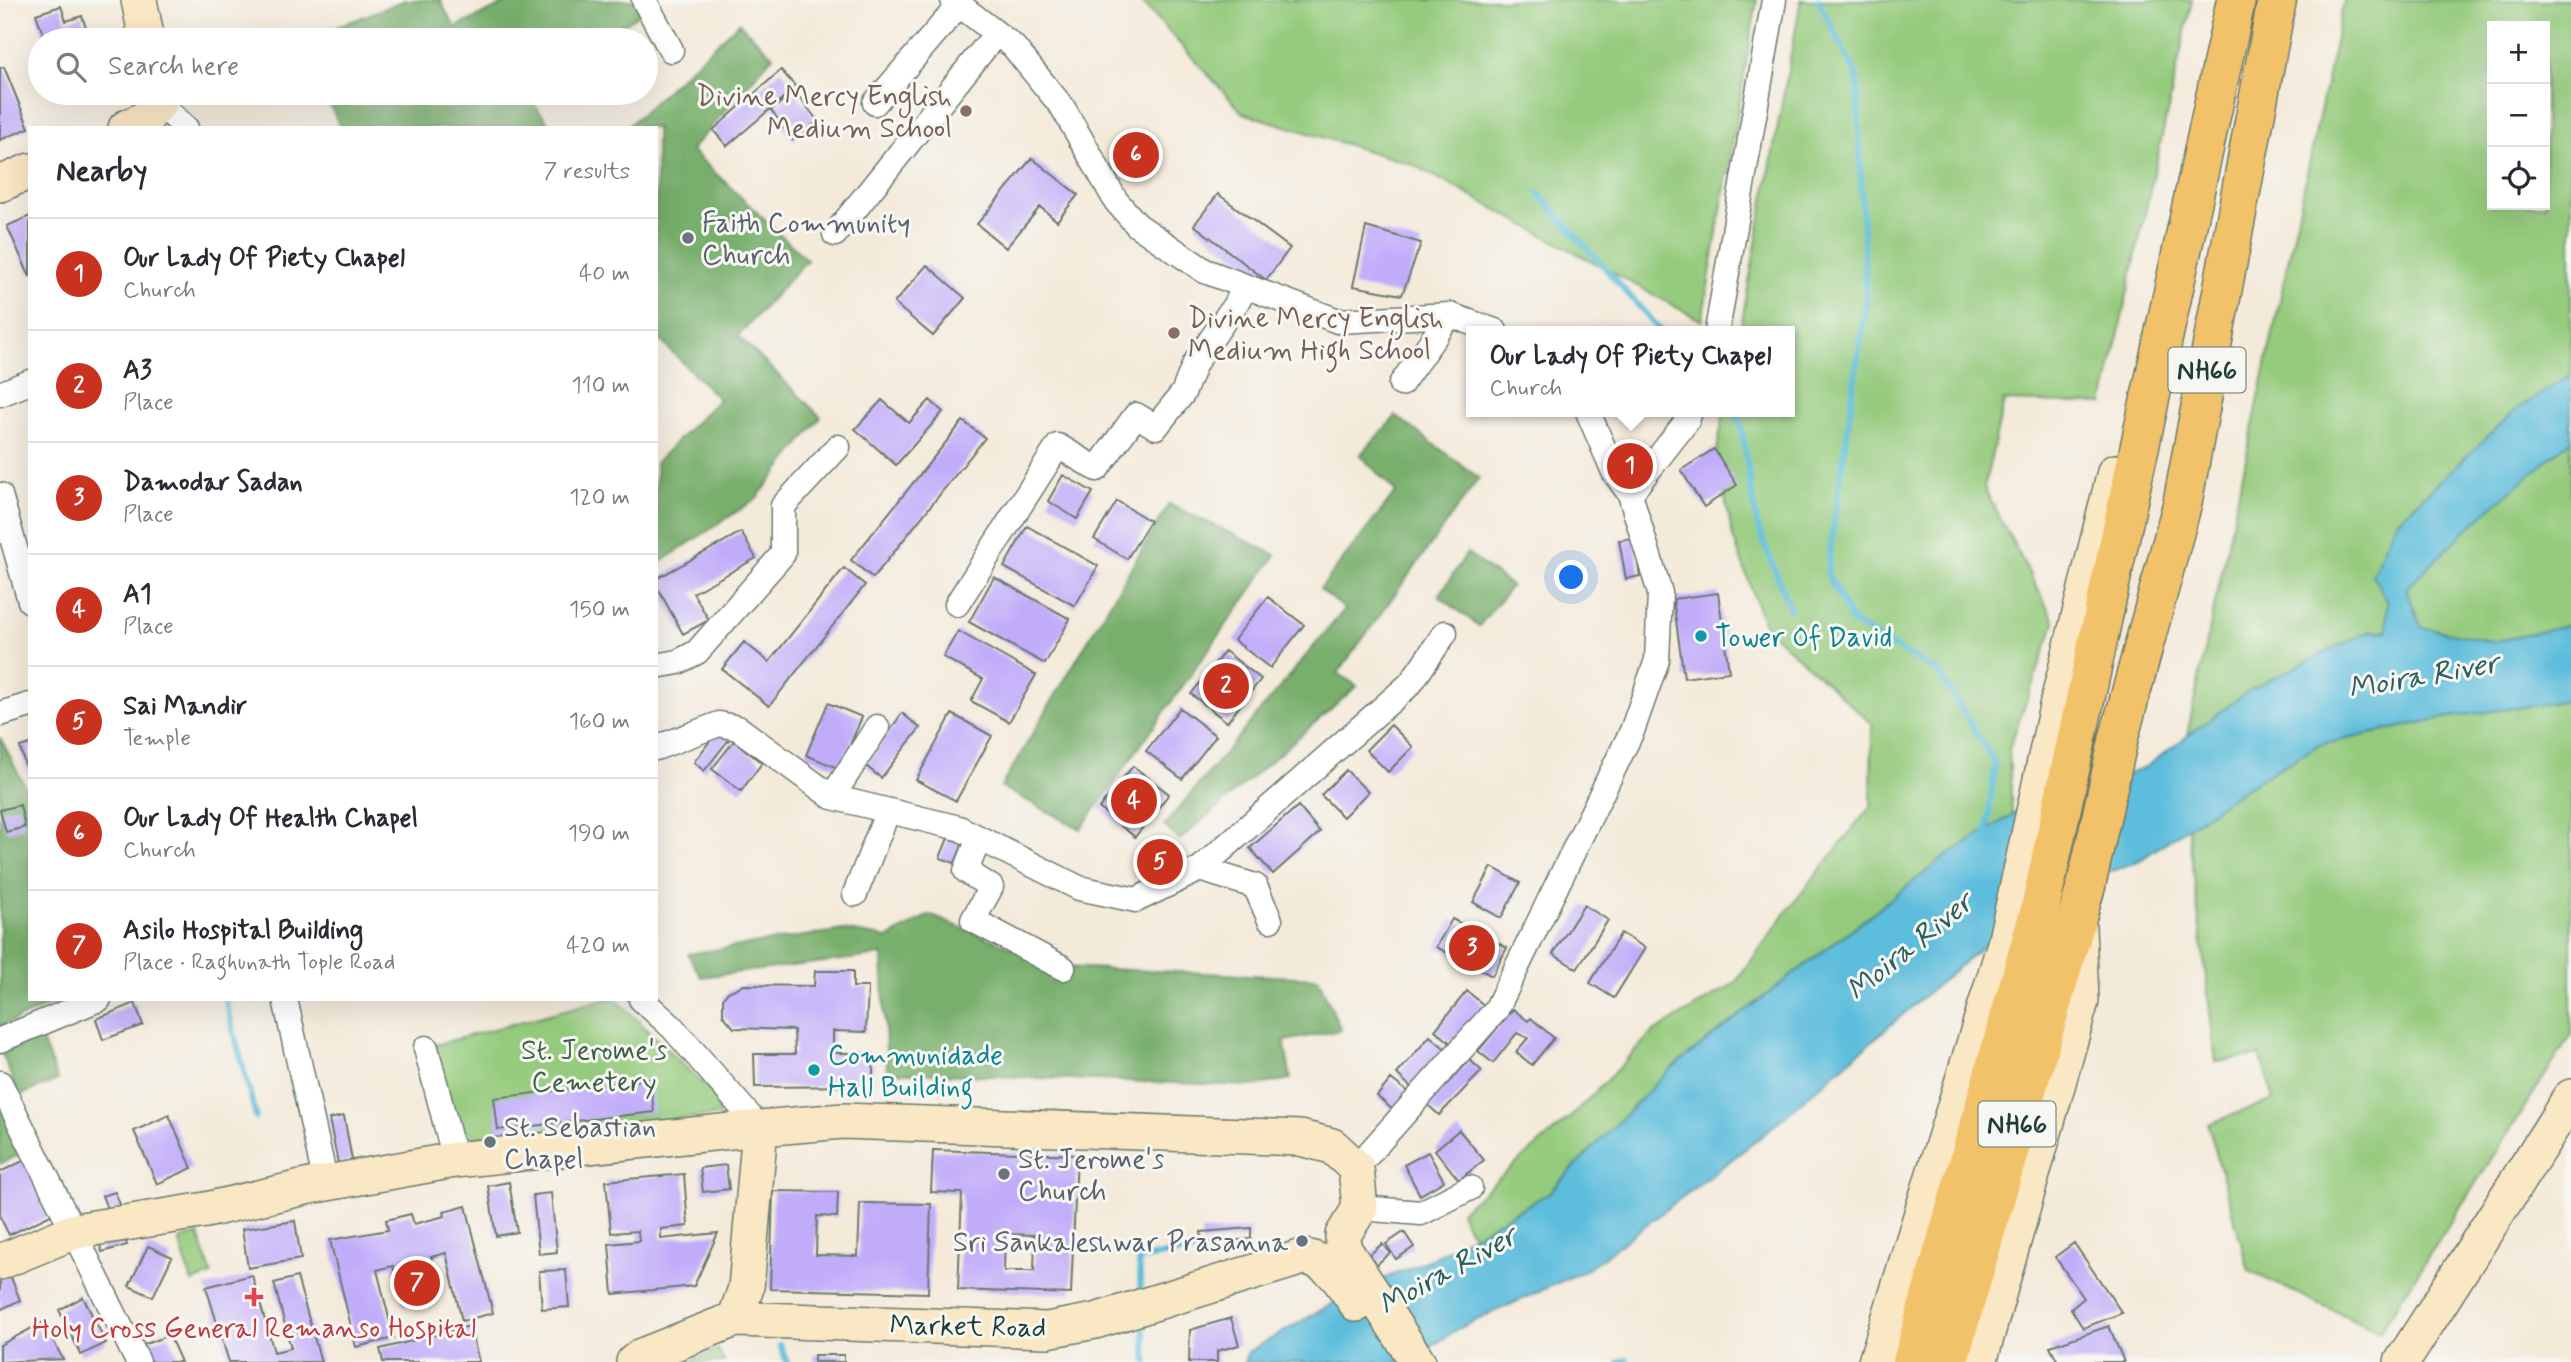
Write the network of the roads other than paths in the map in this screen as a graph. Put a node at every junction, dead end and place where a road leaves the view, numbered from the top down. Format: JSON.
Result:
{"nodes":[{"id":1,"x":644,"y":0,"type":"edge"},
{"id":2,"x":1774,"y":0,"type":"edge"},
{"id":3,"x":2218,"y":0,"type":"edge"},
{"id":4,"x":2236,"y":0,"type":"edge"},
{"id":5,"x":2277,"y":0,"type":"edge"},
{"id":6,"x":142,"y":1,"type":"edge"},
{"id":7,"x":956,"y":3,"type":"edge"},
{"id":8,"x":145,"y":28,"type":"edge"},
{"id":9,"x":995,"y":35,"type":"junction"},
{"id":10,"x":671,"y":50,"type":"dead end"},
{"id":11,"x":875,"y":103,"type":"dead end"},
{"id":12,"x":154,"y":105,"type":"edge"},
{"id":13,"x":165,"y":105,"type":"edge"},
{"id":14,"x":130,"y":126,"type":"edge"},
{"id":15,"x":184,"y":126,"type":"edge"},
{"id":16,"x":28,"y":171,"type":"edge"},
{"id":17,"x":0,"y":184,"type":"edge"},
{"id":18,"x":835,"y":234,"type":"dead end"},
{"id":19,"x":1247,"y":287,"type":"junction"},
{"id":20,"x":1450,"y":315,"type":"junction"},
{"id":21,"x":1481,"y":326,"type":"edge"},
{"id":22,"x":1718,"y":326,"type":"edge"},
{"id":23,"x":28,"y":383,"type":"edge"},
{"id":24,"x":1401,"y":384,"type":"dead end"},
{"id":25,"x":0,"y":394,"type":"edge"},
{"id":26,"x":1590,"y":417,"type":"edge"},
{"id":27,"x":1688,"y":417,"type":"edge"},
{"id":28,"x":838,"y":447,"type":"dead end"},
{"id":29,"x":1630,"y":494,"type":"junction"},
{"id":30,"x":0,"y":495,"type":"edge"},
{"id":31,"x":6,"y":544,"type":"edge"},
{"id":32,"x":28,"y":596,"type":"edge"},
{"id":33,"x":957,"y":604,"type":"dead end"},
{"id":34,"x":1445,"y":633,"type":"dead end"},
{"id":35,"x":658,"y":666,"type":"edge"},
{"id":36,"x":2071,"y":702,"type":"junction"},
{"id":37,"x":28,"y":706,"type":"edge"},
{"id":38,"x":0,"y":714,"type":"edge"},
{"id":39,"x":877,"y":727,"type":"dead end"},
{"id":40,"x":658,"y":747,"type":"edge"},
{"id":41,"x":832,"y":797,"type":"junction"},
{"id":42,"x":888,"y":811,"type":"junction"},
{"id":43,"x":979,"y":838,"type":"junction"},
{"id":44,"x":1200,"y":869,"type":"junction"},
{"id":45,"x":855,"y":894,"type":"dead end"},
{"id":46,"x":2081,"y":901,"type":"junction"},
{"id":47,"x":1270,"y":920,"type":"dead end"},
{"id":48,"x":1063,"y":968,"type":"dead end"},
{"id":49,"x":94,"y":1001,"type":"edge"},
{"id":50,"x":285,"y":1001,"type":"edge"},
{"id":51,"x":643,"y":1001,"type":"edge"},
{"id":52,"x":0,"y":1041,"type":"edge"},
{"id":53,"x":426,"y":1048,"type":"dead end"},
{"id":54,"x":0,"y":1083,"type":"edge"},
{"id":55,"x":2571,"y":1097,"type":"edge"},
{"id":56,"x":760,"y":1128,"type":"junction"},
{"id":57,"x":454,"y":1160,"type":"junction"},
{"id":58,"x":1356,"y":1168,"type":"junction"},
{"id":59,"x":326,"y":1184,"type":"junction"},
{"id":60,"x":1470,"y":1188,"type":"dead end"},
{"id":61,"x":75,"y":1231,"type":"junction"},
{"id":62,"x":1348,"y":1246,"type":"junction"},
{"id":63,"x":0,"y":1262,"type":"edge"},
{"id":64,"x":735,"y":1319,"type":"junction"},
{"id":65,"x":138,"y":1362,"type":"edge"},
{"id":66,"x":634,"y":1362,"type":"edge"},
{"id":67,"x":1397,"y":1362,"type":"edge"},
{"id":68,"x":1418,"y":1362,"type":"edge"},
{"id":69,"x":1875,"y":1362,"type":"edge"},
{"id":70,"x":1912,"y":1362,"type":"edge"},
{"id":71,"x":1948,"y":1362,"type":"edge"},
{"id":72,"x":1979,"y":1362,"type":"edge"},
{"id":73,"x":2402,"y":1362,"type":"edge"}],
"edges":[{"from":1,"to":10,"type":"street"},
{"from":2,"to":22,"type":"street"},
{"from":3,"to":36,"type":"street"},
{"from":4,"to":36,"type":"highway","number":"NH66"},
{"from":5,"to":46,"type":"highway","number":"NH66"},
{"from":6,"to":8,"type":"street"},
{"from":7,"to":9,"type":"street"},
{"from":7,"to":11,"type":"street"},
{"from":9,"to":18,"type":"street"},
{"from":9,"to":19,"type":"street"},
{"from":12,"to":14,"type":"street"},
{"from":13,"to":15,"type":"street"},
{"from":16,"to":17,"type":"street"},
{"from":19,"to":20,"type":"street"},
{"from":19,"to":33,"type":"street"},
{"from":20,"to":21,"type":"street"},
{"from":20,"to":24,"type":"street"},
{"from":23,"to":25,"type":"street"},
{"from":26,"to":29,"type":"street"},
{"from":27,"to":29,"type":"street"},
{"from":28,"to":35,"type":"street"},
{"from":29,"to":58,"type":"street"},
{"from":30,"to":31,"type":"street"},
{"from":31,"to":32,"type":"street"},
{"from":34,"to":44,"type":"street"},
{"from":36,"to":69,"type":"street"},
{"from":36,"to":70,"type":"highway","number":"NH66"},
{"from":37,"to":38,"type":"street"},
{"from":39,"to":41,"type":"street"},
{"from":40,"to":41,"type":"street"},
{"from":41,"to":42,"type":"street"},
{"from":42,"to":43,"type":"street"},
{"from":42,"to":45,"type":"street"},
{"from":43,"to":44,"type":"street"},
{"from":43,"to":48,"type":"street"},
{"from":44,"to":47,"type":"street"},
{"from":46,"to":71,"type":"highway","number":"NH66"},
{"from":46,"to":72,"type":"street"},
{"from":49,"to":52,"type":"street"},
{"from":50,"to":59,"type":"street"},
{"from":51,"to":56,"type":"street"},
{"from":53,"to":57,"type":"street"},
{"from":54,"to":61,"type":"street"},
{"from":55,"to":73,"type":"street"},
{"from":56,"to":57,"type":"street"},
{"from":56,"to":58,"type":"street"},
{"from":56,"to":64,"type":"street"},
{"from":57,"to":59,"type":"street"},
{"from":58,"to":62,"type":"street"},
{"from":59,"to":61,"type":"street"},
{"from":60,"to":62,"type":"street"},
{"from":61,"to":63,"type":"street"},
{"from":61,"to":65,"type":"street"},
{"from":62,"to":64,"type":"street","name":"Market Road"},
{"from":62,"to":67,"type":"street"},
{"from":62,"to":68,"type":"street"},
{"from":64,"to":66,"type":"street","name":"Market Road"}]}
